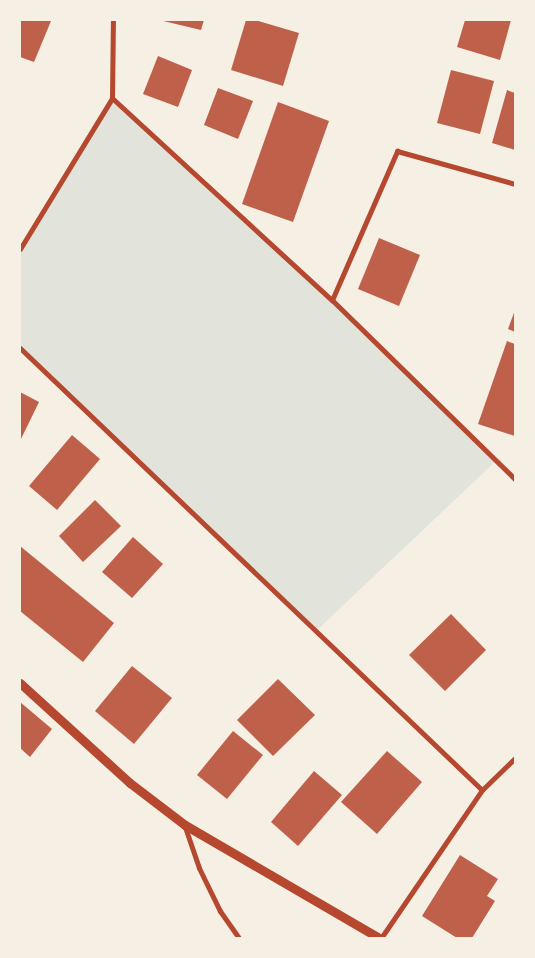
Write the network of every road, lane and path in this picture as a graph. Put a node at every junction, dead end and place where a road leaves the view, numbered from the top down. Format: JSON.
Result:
{"nodes":[{"id":1,"x":113,"y":20,"type":"edge"},
{"id":2,"x":112,"y":98,"type":"junction"},
{"id":3,"x":515,"y":184,"type":"edge"},
{"id":4,"x":20,"y":249,"type":"edge"},
{"id":5,"x":332,"y":300,"type":"junction"},
{"id":6,"x":20,"y":348,"type":"edge"},
{"id":7,"x":515,"y":479,"type":"edge"},
{"id":8,"x":20,"y":683,"type":"edge"},
{"id":9,"x":515,"y":758,"type":"edge"},
{"id":10,"x":482,"y":790,"type":"junction"},
{"id":11,"x":185,"y":825,"type":"junction"},
{"id":12,"x":239,"y":938,"type":"edge"},
{"id":13,"x":380,"y":938,"type":"edge"}],
"edges":[{"from":1,"to":2,"type":"street"},
{"from":2,"to":4,"type":"street"},
{"from":2,"to":5,"type":"street"},
{"from":3,"to":5,"type":"street"},
{"from":5,"to":7,"type":"street"},
{"from":6,"to":10,"type":"street"},
{"from":8,"to":11,"type":"street"},
{"from":9,"to":10,"type":"street"},
{"from":10,"to":13,"type":"street"},
{"from":11,"to":12,"type":"street"},
{"from":11,"to":13,"type":"street"}]}
